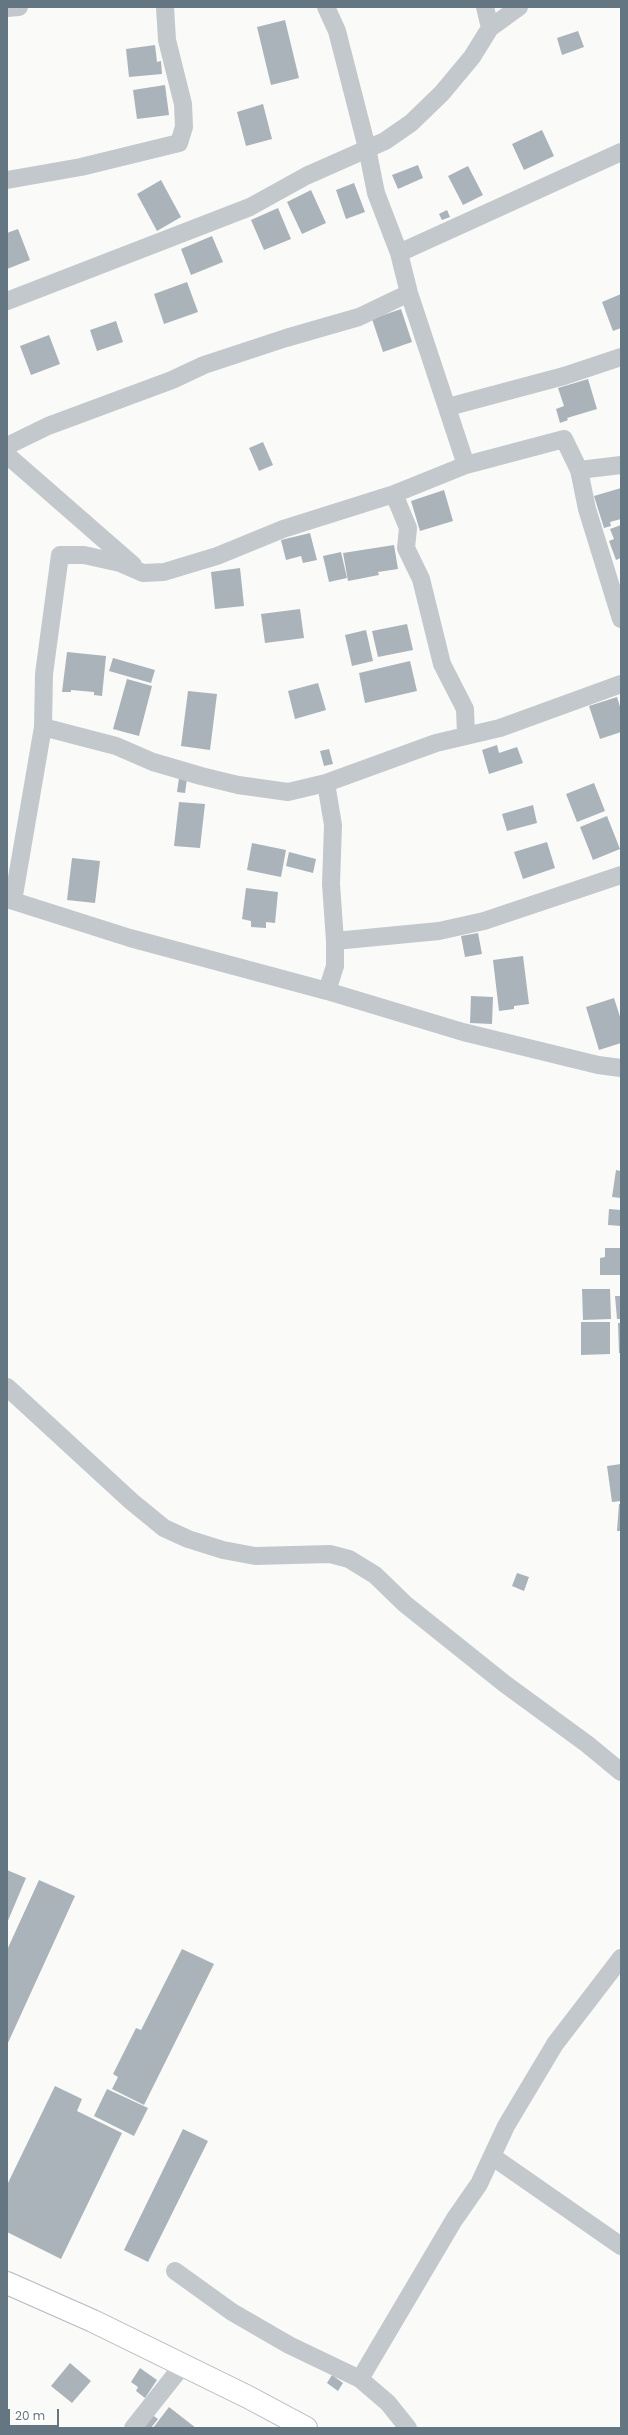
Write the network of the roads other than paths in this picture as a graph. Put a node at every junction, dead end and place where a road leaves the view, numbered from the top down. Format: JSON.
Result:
{"nodes":[{"id":1,"x":19,"y":7,"type":"edge"},
{"id":2,"x":165,"y":7,"type":"edge"},
{"id":3,"x":326,"y":7,"type":"edge"},
{"id":4,"x":485,"y":7,"type":"edge"},
{"id":5,"x":519,"y":7,"type":"edge"},
{"id":6,"x":7,"y":8,"type":"edge"},
{"id":7,"x":490,"y":28,"type":"junction"},
{"id":8,"x":367,"y":148,"type":"junction"},
{"id":9,"x":621,"y":152,"type":"edge"},
{"id":10,"x":7,"y":180,"type":"edge"},
{"id":11,"x":399,"y":253,"type":"junction"},
{"id":12,"x":409,"y":293,"type":"junction"},
{"id":13,"x":7,"y":301,"type":"edge"},
{"id":14,"x":621,"y":357,"type":"edge"},
{"id":15,"x":448,"y":407,"type":"junction"},
{"id":16,"x":7,"y":446,"type":"edge"},
{"id":17,"x":7,"y":455,"type":"edge"},
{"id":18,"x":466,"y":465,"type":"junction"},
{"id":19,"x":621,"y":465,"type":"edge"},
{"id":20,"x":579,"y":470,"type":"junction"},
{"id":21,"x":394,"y":494,"type":"junction"},
{"id":22,"x":143,"y":573,"type":"junction"},
{"id":23,"x":621,"y":619,"type":"edge"},
{"id":24,"x":621,"y":684,"type":"edge"},
{"id":25,"x":43,"y":728,"type":"junction"},
{"id":26,"x":466,"y":735,"type":"junction"},
{"id":27,"x":326,"y":783,"type":"junction"},
{"id":28,"x":621,"y":875,"type":"edge"},
{"id":29,"x":10,"y":900,"type":"edge"},
{"id":30,"x":335,"y":941,"type":"junction"},
{"id":31,"x":326,"y":991,"type":"junction"},
{"id":32,"x":621,"y":1068,"type":"edge"},
{"id":33,"x":7,"y":1387,"type":"edge"},
{"id":34,"x":621,"y":1772,"type":"edge"},
{"id":35,"x":621,"y":1958,"type":"edge"},
{"id":36,"x":493,"y":2157,"type":"junction"},
{"id":37,"x":621,"y":2246,"type":"edge"},
{"id":38,"x":175,"y":2271,"type":"dead end"},
{"id":39,"x":7,"y":2283,"type":"edge"},
{"id":40,"x":183,"y":2365,"type":"junction"},
{"id":41,"x":360,"y":2379,"type":"junction"},
{"id":42,"x":133,"y":2428,"type":"edge"},
{"id":43,"x":306,"y":2428,"type":"edge"},
{"id":44,"x":408,"y":2428,"type":"edge"}],
"edges":[{"from":1,"to":6,"type":"street"},
{"from":2,"to":10,"type":"street"},
{"from":3,"to":8,"type":"street"},
{"from":4,"to":7,"type":"street"},
{"from":5,"to":7,"type":"street"},
{"from":7,"to":8,"type":"street"},
{"from":8,"to":11,"type":"street"},
{"from":8,"to":13,"type":"street"},
{"from":9,"to":11,"type":"street"},
{"from":11,"to":12,"type":"street"},
{"from":12,"to":15,"type":"street"},
{"from":12,"to":16,"type":"street"},
{"from":14,"to":15,"type":"street"},
{"from":15,"to":18,"type":"street"},
{"from":17,"to":22,"type":"street"},
{"from":18,"to":20,"type":"street"},
{"from":18,"to":21,"type":"street"},
{"from":19,"to":20,"type":"street"},
{"from":20,"to":23,"type":"street"},
{"from":21,"to":22,"type":"street"},
{"from":21,"to":26,"type":"street"},
{"from":22,"to":25,"type":"street"},
{"from":24,"to":26,"type":"street"},
{"from":25,"to":27,"type":"street"},
{"from":25,"to":29,"type":"street"},
{"from":26,"to":27,"type":"street"},
{"from":27,"to":30,"type":"street"},
{"from":28,"to":30,"type":"street"},
{"from":29,"to":31,"type":"street"},
{"from":30,"to":31,"type":"street"},
{"from":31,"to":32,"type":"street"},
{"from":33,"to":34,"type":"street"},
{"from":35,"to":36,"type":"street"},
{"from":36,"to":37,"type":"street"},
{"from":36,"to":41,"type":"street"},
{"from":38,"to":41,"type":"street"},
{"from":39,"to":40,"type":"main road"},
{"from":40,"to":42,"type":"street"},
{"from":40,"to":43,"type":"main road"},
{"from":41,"to":44,"type":"street"}]}
